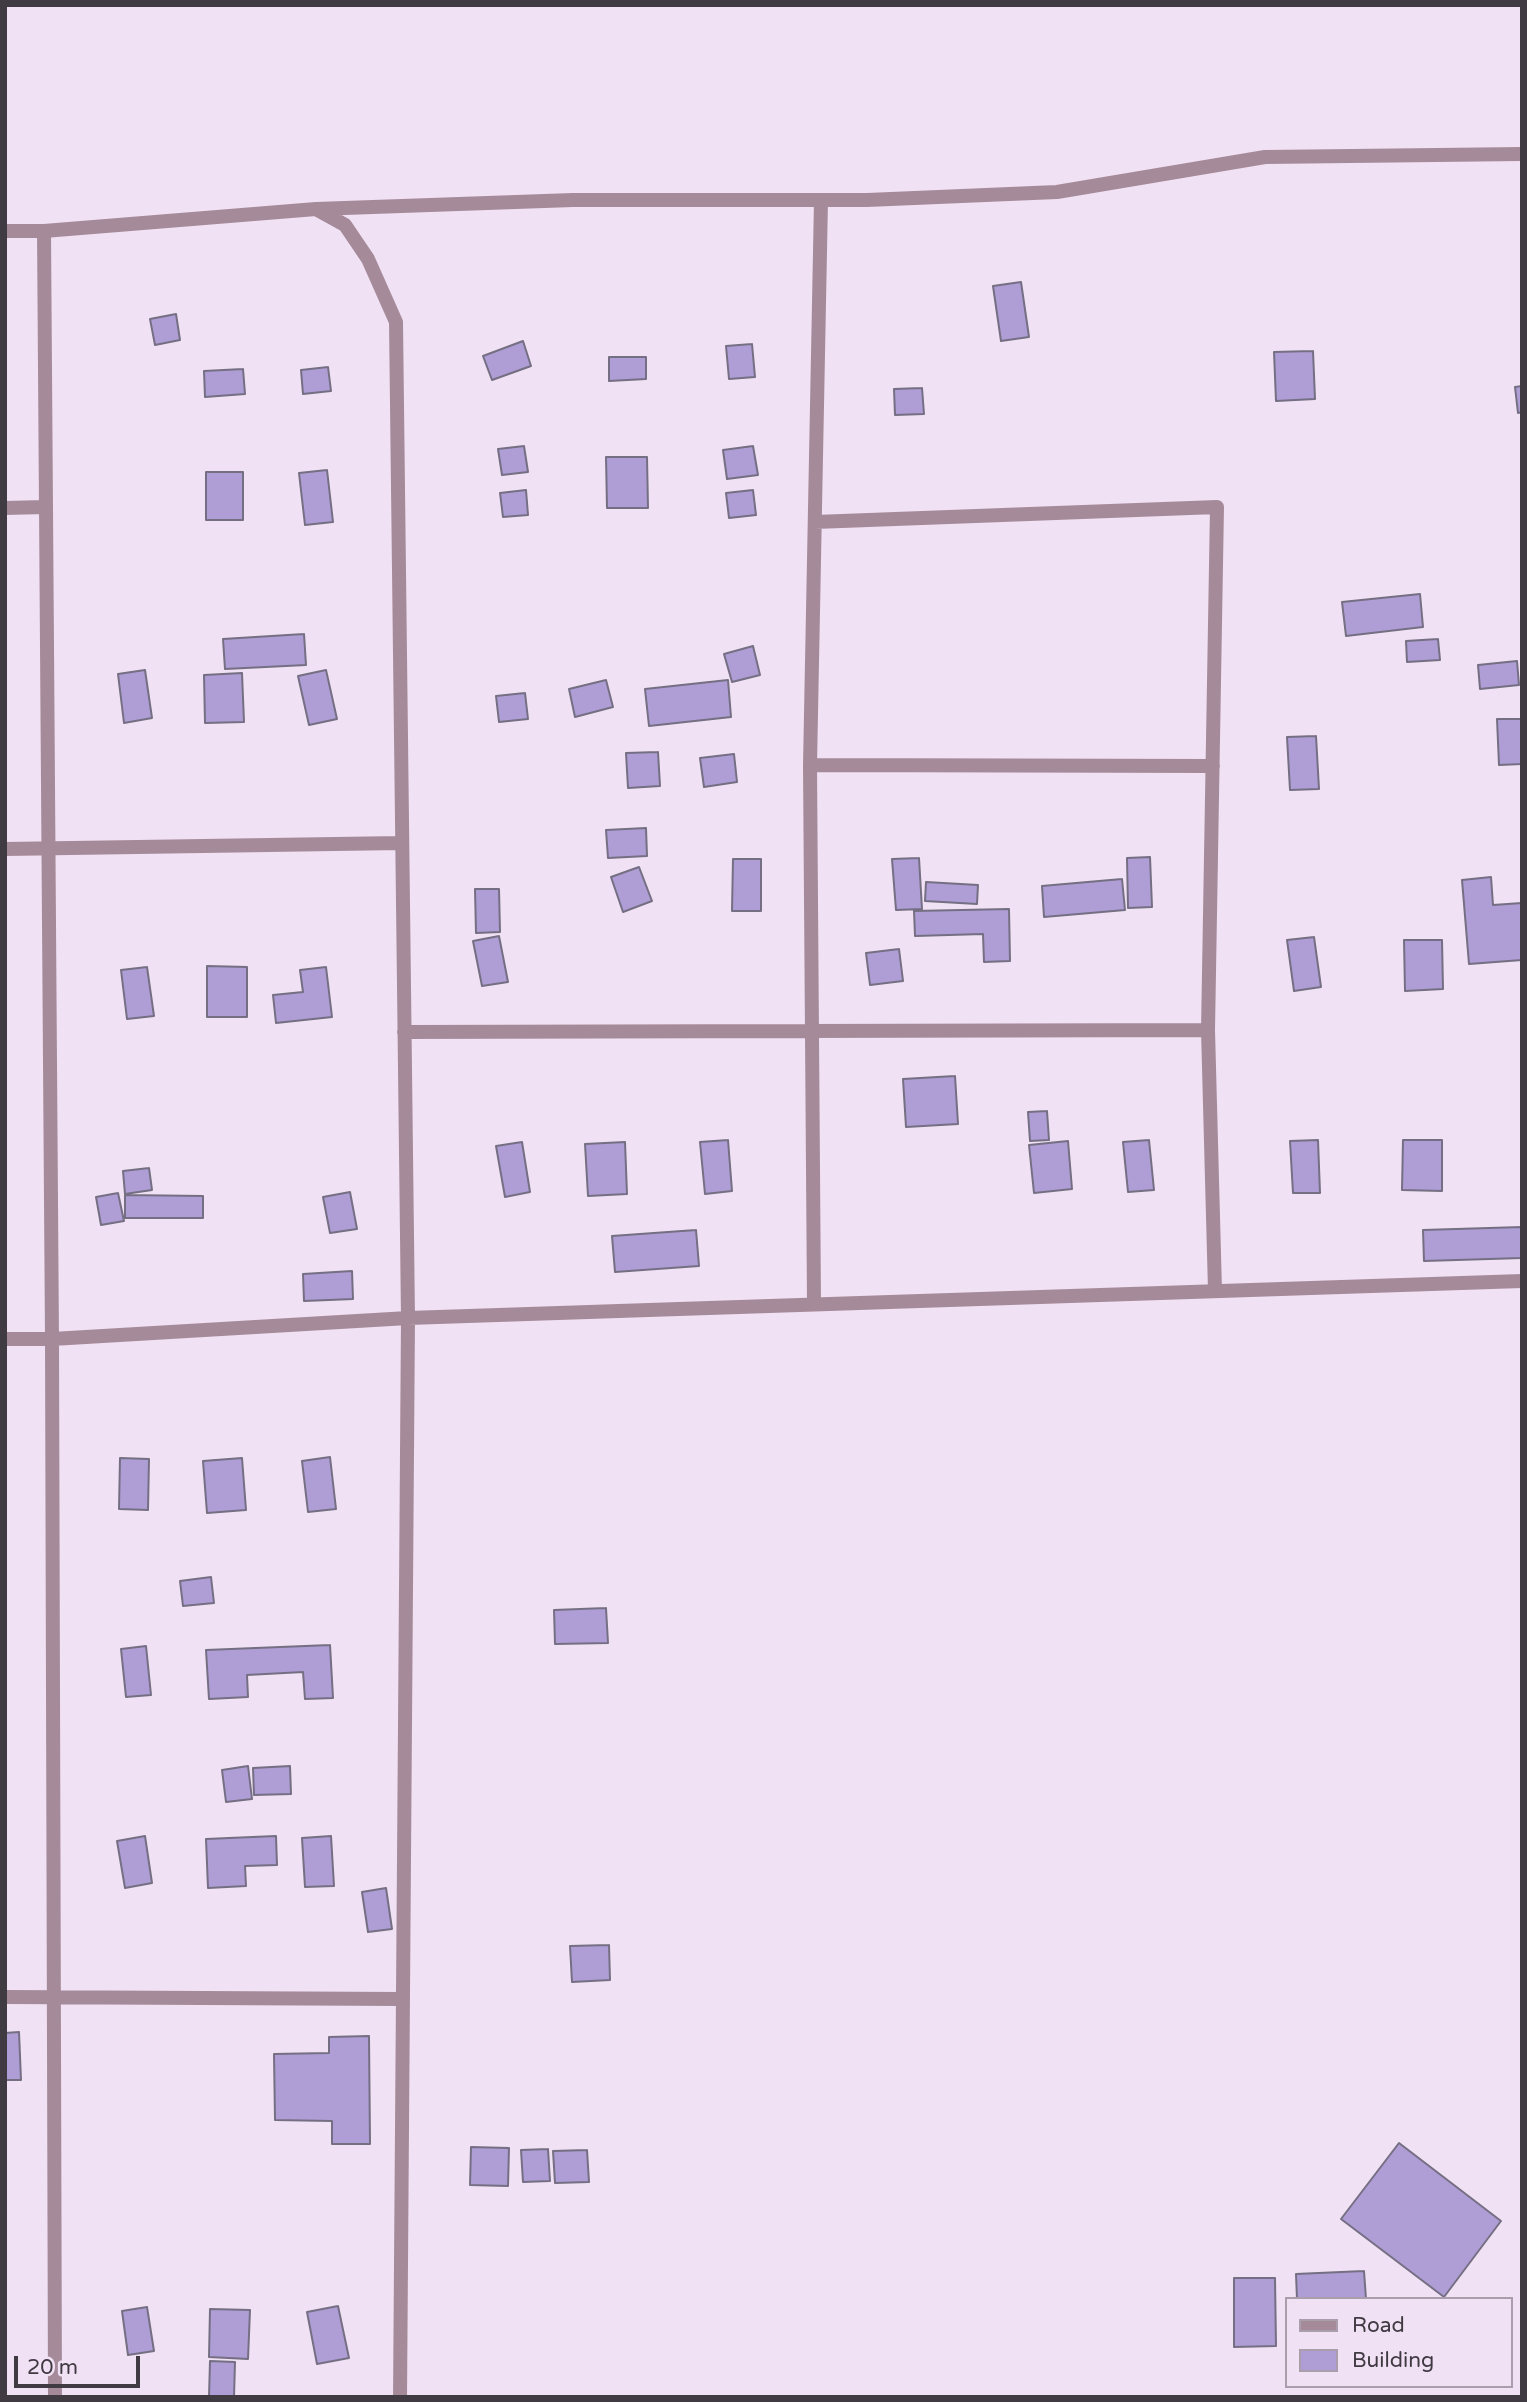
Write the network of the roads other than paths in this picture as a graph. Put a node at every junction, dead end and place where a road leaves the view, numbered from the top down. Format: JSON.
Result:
{"nodes":[{"id":1,"x":1522,"y":154,"type":"edge"},
{"id":2,"x":821,"y":200,"type":"junction"},
{"id":3,"x":316,"y":209,"type":"junction"},
{"id":4,"x":44,"y":230,"type":"junction"},
{"id":5,"x":5,"y":231,"type":"edge"},
{"id":6,"x":46,"y":506,"type":"junction"},
{"id":7,"x":5,"y":508,"type":"edge"},
{"id":8,"x":815,"y":522,"type":"junction"},
{"id":9,"x":810,"y":765,"type":"junction"},
{"id":10,"x":1213,"y":766,"type":"junction"},
{"id":11,"x":401,"y":843,"type":"junction"},
{"id":12,"x":47,"y":848,"type":"junction"},
{"id":13,"x":5,"y":849,"type":"edge"},
{"id":14,"x":1208,"y":1030,"type":"junction"},
{"id":15,"x":812,"y":1031,"type":"junction"},
{"id":16,"x":404,"y":1032,"type":"junction"},
{"id":17,"x":1522,"y":1281,"type":"edge"},
{"id":18,"x":1215,"y":1291,"type":"junction"},
{"id":19,"x":814,"y":1304,"type":"junction"},
{"id":20,"x":408,"y":1318,"type":"junction"},
{"id":21,"x":5,"y":1339,"type":"edge"},
{"id":22,"x":52,"y":1339,"type":"junction"},
{"id":23,"x":5,"y":1997,"type":"edge"},
{"id":24,"x":53,"y":1997,"type":"junction"},
{"id":25,"x":401,"y":1999,"type":"junction"},
{"id":26,"x":55,"y":2397,"type":"edge"},
{"id":27,"x":400,"y":2397,"type":"edge"}],
"edges":[{"from":1,"to":2,"type":"street"},
{"from":2,"to":3,"type":"street"},
{"from":2,"to":8,"type":"street"},
{"from":3,"to":4,"type":"street"},
{"from":3,"to":11,"type":"street"},
{"from":4,"to":5,"type":"street"},
{"from":4,"to":6,"type":"street"},
{"from":6,"to":7,"type":"street"},
{"from":6,"to":12,"type":"street"},
{"from":8,"to":9,"type":"street"},
{"from":8,"to":10,"type":"street"},
{"from":9,"to":10,"type":"street"},
{"from":9,"to":15,"type":"street"},
{"from":10,"to":14,"type":"street"},
{"from":11,"to":12,"type":"street"},
{"from":11,"to":16,"type":"street"},
{"from":12,"to":13,"type":"street"},
{"from":12,"to":22,"type":"street"},
{"from":14,"to":15,"type":"street"},
{"from":14,"to":18,"type":"street"},
{"from":15,"to":16,"type":"street"},
{"from":15,"to":19,"type":"street"},
{"from":16,"to":20,"type":"street"},
{"from":17,"to":18,"type":"street"},
{"from":18,"to":19,"type":"street"},
{"from":19,"to":20,"type":"street"},
{"from":20,"to":22,"type":"street"},
{"from":20,"to":25,"type":"street"},
{"from":21,"to":22,"type":"street"},
{"from":22,"to":24,"type":"street"},
{"from":23,"to":24,"type":"street"},
{"from":24,"to":25,"type":"street"},
{"from":24,"to":26,"type":"street"},
{"from":25,"to":27,"type":"street"}]}
